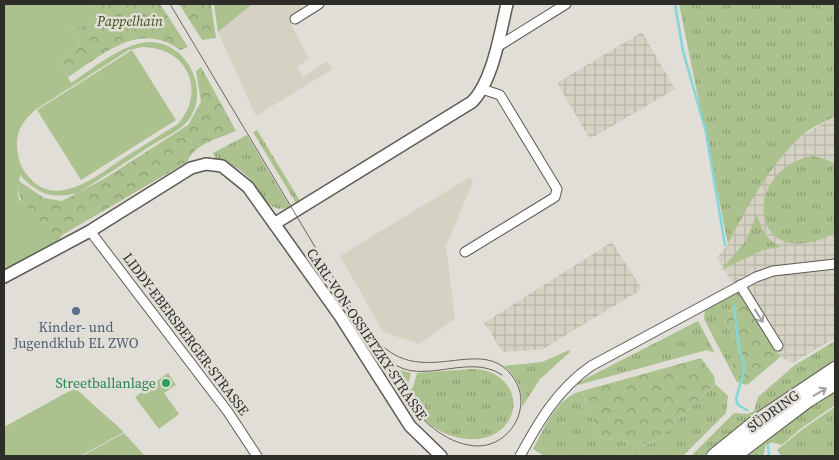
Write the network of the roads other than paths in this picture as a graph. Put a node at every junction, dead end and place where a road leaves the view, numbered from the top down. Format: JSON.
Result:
{"nodes":[{"id":1,"x":319,"y":4,"type":"edge"},
{"id":2,"x":507,"y":4,"type":"edge"},
{"id":3,"x":566,"y":4,"type":"edge"},
{"id":4,"x":295,"y":19,"type":"dead end"},
{"id":5,"x":497,"y":47,"type":"junction"},
{"id":6,"x":482,"y":89,"type":"junction"},
{"id":7,"x":274,"y":224,"type":"junction"},
{"id":8,"x":90,"y":231,"type":"junction"},
{"id":9,"x":465,"y":252,"type":"dead end"},
{"id":10,"x":835,"y":264,"type":"edge"},
{"id":11,"x":4,"y":277,"type":"edge"},
{"id":12,"x":740,"y":285,"type":"junction"},
{"id":13,"x":778,"y":346,"type":"dead end"},
{"id":14,"x":835,"y":369,"type":"edge"},
{"id":15,"x":835,"y":383,"type":"edge"},
{"id":16,"x":257,"y":456,"type":"edge"},
{"id":17,"x":441,"y":456,"type":"edge"},
{"id":18,"x":520,"y":456,"type":"edge"},
{"id":19,"x":714,"y":456,"type":"edge"},
{"id":20,"x":734,"y":456,"type":"edge"}],
"edges":[{"from":1,"to":4,"type":"street"},
{"from":2,"to":5,"type":"street"},
{"from":3,"to":5,"type":"street"},
{"from":5,"to":6,"type":"street"},
{"from":6,"to":7,"type":"street"},
{"from":6,"to":9,"type":"street"},
{"from":7,"to":8,"type":"street","name":"CARL-VON-OSSIETZKY-STRASSE"},
{"from":7,"to":17,"type":"street","name":"CARL-VON-OSSIETZKY-STRASSE"},
{"from":8,"to":11,"type":"street","name":"CARL-VON-OSSIETZKY-STRASSE"},
{"from":8,"to":16,"type":"street","name":"LIDDY-EBERSBERGER-STRASSE"},
{"from":10,"to":12,"type":"street"},
{"from":12,"to":13,"type":"street","one_way":true},
{"from":12,"to":18,"type":"street"},
{"from":14,"to":19,"type":"main road","name":"SÜDRING"},
{"from":20,"to":15,"type":"main road","name":"SÜDRING","one_way":true}]}
